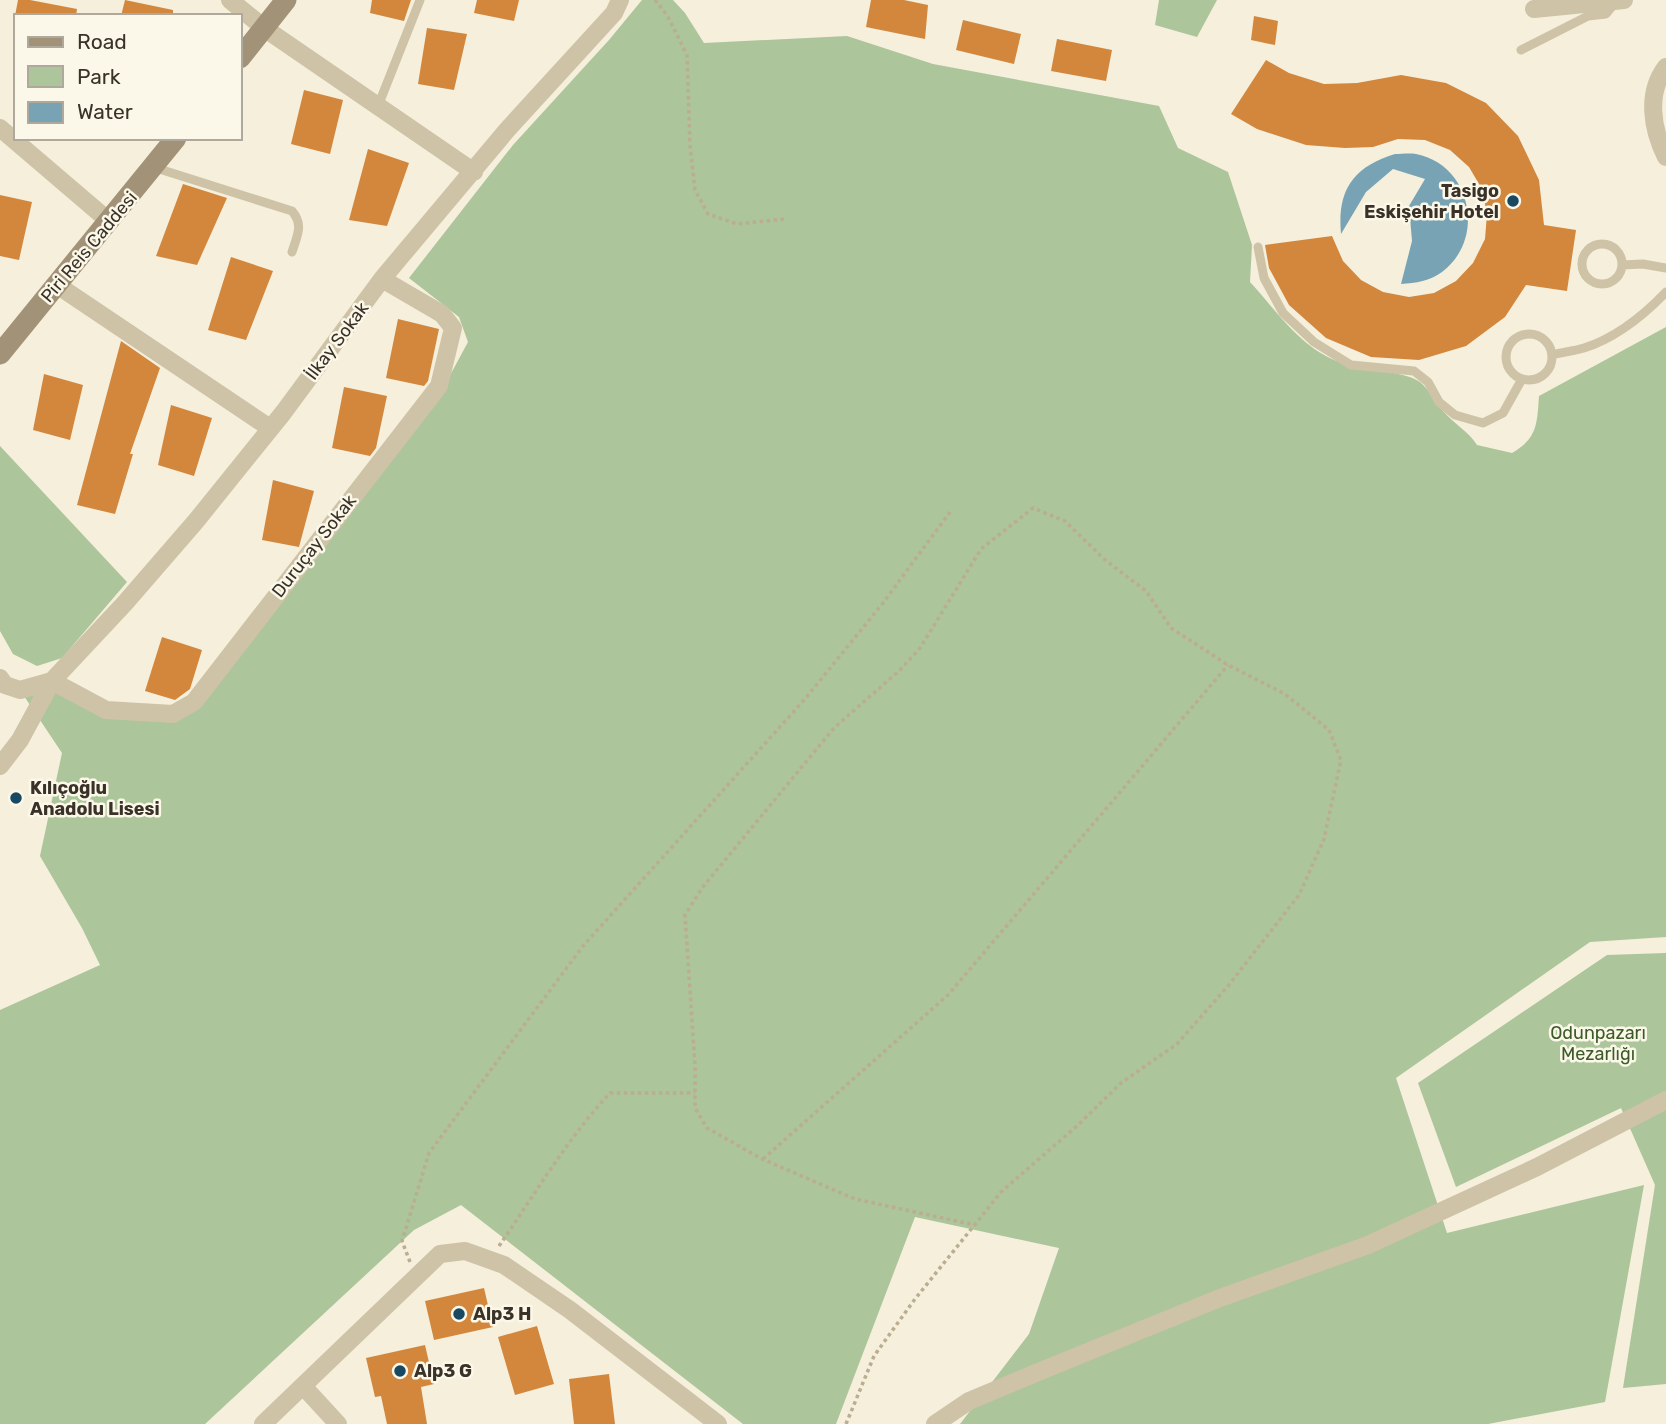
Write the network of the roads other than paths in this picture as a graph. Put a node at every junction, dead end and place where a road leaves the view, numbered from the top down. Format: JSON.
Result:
{"nodes":[{"id":1,"x":230,"y":0,"type":"edge"},
{"id":2,"x":286,"y":0,"type":"edge"},
{"id":3,"x":420,"y":0,"type":"edge"},
{"id":4,"x":620,"y":0,"type":"edge"},
{"id":5,"x":1620,"y":1,"type":"edge"},
{"id":6,"x":1534,"y":9,"type":"dead end"},
{"id":7,"x":264,"y":28,"type":"junction"},
{"id":8,"x":1521,"y":50,"type":"dead end"},
{"id":9,"x":242,"y":56,"type":"edge"},
{"id":10,"x":1666,"y":67,"type":"edge"},
{"id":11,"x":378,"y":106,"type":"junction"},
{"id":12,"x":0,"y":128,"type":"edge"},
{"id":13,"x":14,"y":140,"type":"edge"},
{"id":14,"x":14,"y":140,"type":"edge"},
{"id":15,"x":174,"y":140,"type":"edge"},
{"id":16,"x":1666,"y":157,"type":"edge"},
{"id":17,"x":153,"y":167,"type":"junction"},
{"id":18,"x":474,"y":172,"type":"junction"},
{"id":19,"x":110,"y":222,"type":"junction"},
{"id":20,"x":1258,"y":247,"type":"dead end"},
{"id":21,"x":292,"y":252,"type":"dead end"},
{"id":22,"x":1622,"y":265,"type":"junction"},
{"id":23,"x":1666,"y":268,"type":"edge"},
{"id":24,"x":382,"y":279,"type":"junction"},
{"id":25,"x":57,"y":285,"type":"junction"},
{"id":26,"x":1666,"y":292,"type":"edge"},
{"id":27,"x":0,"y":354,"type":"edge"},
{"id":28,"x":1552,"y":355,"type":"junction"},
{"id":29,"x":1522,"y":379,"type":"junction"},
{"id":30,"x":270,"y":428,"type":"junction"},
{"id":31,"x":0,"y":678,"type":"edge"},
{"id":32,"x":52,"y":681,"type":"junction"},
{"id":33,"x":0,"y":766,"type":"edge"},
{"id":34,"x":1666,"y":1100,"type":"edge"},
{"id":35,"x":1666,"y":1112,"type":"edge"},
{"id":36,"x":1616,"y":1127,"type":"junction"},
{"id":37,"x":303,"y":1386,"type":"junction"},
{"id":38,"x":263,"y":1424,"type":"edge"},
{"id":39,"x":338,"y":1424,"type":"edge"},
{"id":40,"x":718,"y":1424,"type":"edge"},
{"id":41,"x":935,"y":1424,"type":"edge"}],
"edges":[{"from":1,"to":7,"type":"street"},
{"from":2,"to":7,"type":"main road"},
{"from":3,"to":11,"type":"lane"},
{"from":4,"to":18,"type":"street","name":"İlkay Sokak"},
{"from":5,"to":6,"type":"street"},
{"from":5,"to":8,"type":"lane"},
{"from":7,"to":9,"type":"main road"},
{"from":7,"to":11,"type":"street"},
{"from":10,"to":16,"type":"street"},
{"from":11,"to":18,"type":"street"},
{"from":12,"to":13,"type":"street"},
{"from":14,"to":19,"type":"street"},
{"from":15,"to":17,"type":"main road","name":"Piri Reis Caddesi"},
{"from":17,"to":19,"type":"main road","name":"Piri Reis Caddesi"},
{"from":17,"to":21,"type":"lane"},
{"from":18,"to":24,"type":"street","name":"İlkay Sokak"},
{"from":19,"to":25,"type":"main road","name":"Piri Reis Caddesi"},
{"from":20,"to":29,"type":"lane"},
{"from":22,"to":22,"type":"lane"},
{"from":22,"to":23,"type":"lane"},
{"from":24,"to":30,"type":"street","name":"İlkay Sokak"},
{"from":24,"to":32,"type":"street","name":"Duruçay Sokak"},
{"from":25,"to":27,"type":"main road","name":"Piri Reis Caddesi"},
{"from":25,"to":30,"type":"street"},
{"from":26,"to":28,"type":"lane"},
{"from":28,"to":29,"type":"lane"},
{"from":28,"to":29,"type":"lane"},
{"from":30,"to":32,"type":"street","name":"İlkay Sokak"},
{"from":31,"to":32,"type":"street"},
{"from":32,"to":33,"type":"street","name":"İlkay Sokak"},
{"from":34,"to":36,"type":"street"},
{"from":35,"to":36,"type":"street"},
{"from":36,"to":41,"type":"street"},
{"from":37,"to":38,"type":"street"},
{"from":37,"to":39,"type":"street"},
{"from":37,"to":40,"type":"street"}]}
